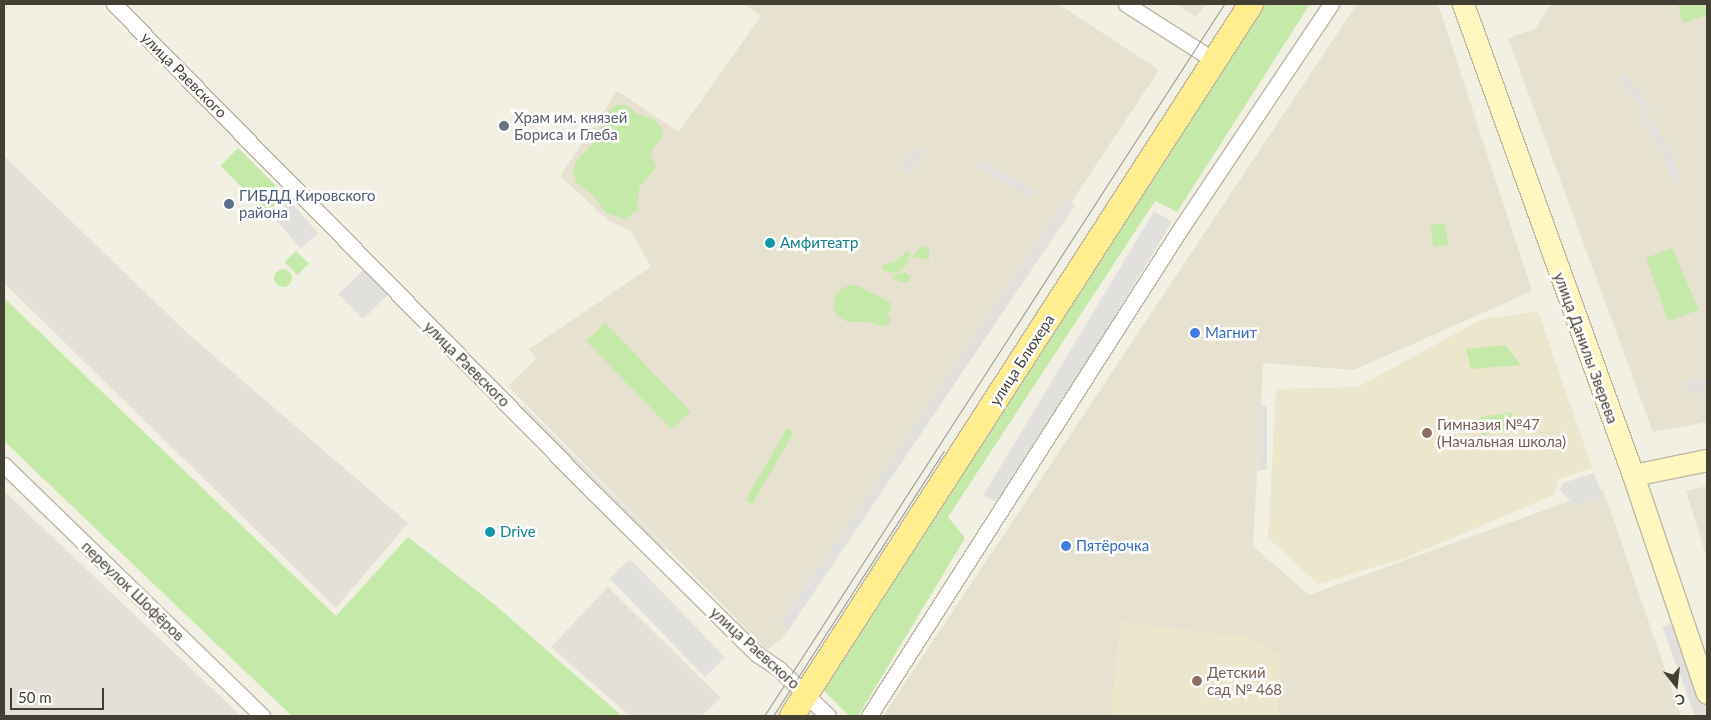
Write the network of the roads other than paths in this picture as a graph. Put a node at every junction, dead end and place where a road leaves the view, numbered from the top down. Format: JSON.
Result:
{"nodes":[{"id":1,"x":114,"y":4,"type":"edge"},
{"id":2,"x":1126,"y":4,"type":"edge"},
{"id":3,"x":1251,"y":4,"type":"edge"},
{"id":4,"x":1331,"y":4,"type":"edge"},
{"id":5,"x":1463,"y":4,"type":"edge"},
{"id":6,"x":1215,"y":60,"type":"junction"},
{"id":7,"x":1707,"y":460,"type":"edge"},
{"id":8,"x":4,"y":465,"type":"edge"},
{"id":9,"x":1633,"y":475,"type":"junction"},
{"id":10,"x":1707,"y":693,"type":"edge"},
{"id":11,"x":806,"y":695,"type":"junction"},
{"id":12,"x":262,"y":716,"type":"edge"},
{"id":13,"x":792,"y":716,"type":"edge"},
{"id":14,"x":828,"y":716,"type":"edge"},
{"id":15,"x":869,"y":716,"type":"edge"}],
"edges":[{"from":1,"to":11,"type":"street","name":"улица Раевского"},
{"from":2,"to":6,"type":"street"},
{"from":3,"to":6,"type":"main road","name":"улица Блюхера"},
{"from":4,"to":15,"type":"street"},
{"from":5,"to":9,"type":"main road","name":"улица Данилы Зверева"},
{"from":6,"to":11,"type":"main road","name":"улица Блюхера"},
{"from":7,"to":9,"type":"main road"},
{"from":8,"to":12,"type":"street","name":"переулок Шофёров"},
{"from":9,"to":10,"type":"main road","name":"улица Данилы Зверева"},
{"from":11,"to":13,"type":"main road","name":"улица Блюхера"},
{"from":11,"to":14,"type":"street","name":"улица Раевского"}]}
